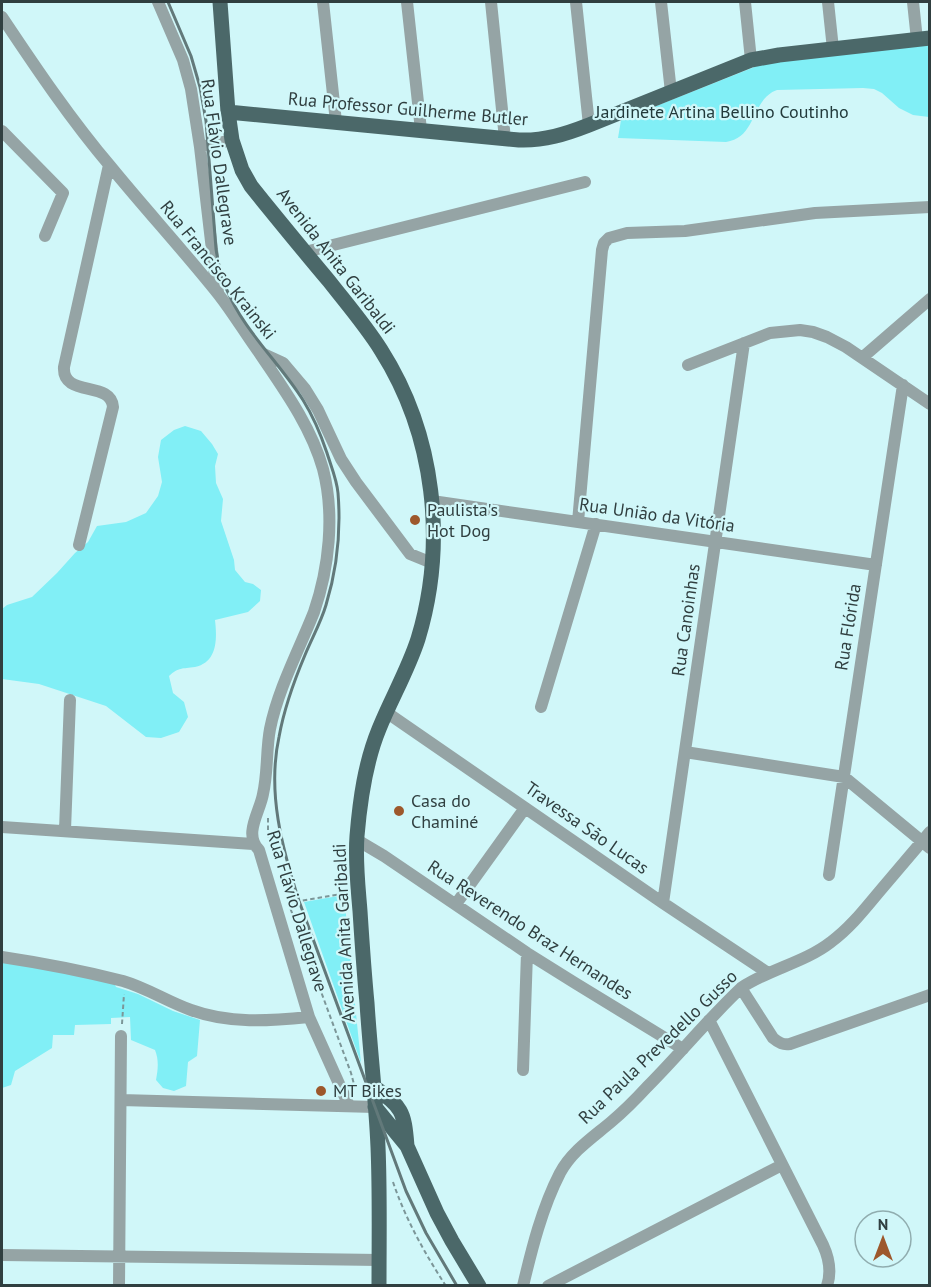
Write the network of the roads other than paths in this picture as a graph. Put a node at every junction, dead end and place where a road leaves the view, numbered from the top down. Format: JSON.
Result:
{"nodes":[{"id":1,"x":158,"y":2,"type":"edge"},
{"id":2,"x":220,"y":2,"type":"edge"},
{"id":3,"x":323,"y":2,"type":"edge"},
{"id":4,"x":407,"y":2,"type":"edge"},
{"id":5,"x":491,"y":2,"type":"edge"},
{"id":6,"x":576,"y":2,"type":"edge"},
{"id":7,"x":661,"y":2,"type":"edge"},
{"id":8,"x":745,"y":2,"type":"edge"},
{"id":9,"x":828,"y":2,"type":"edge"},
{"id":10,"x":913,"y":2,"type":"edge"},
{"id":11,"x":2,"y":17,"type":"edge"},
{"id":12,"x":923,"y":39,"type":"edge"},
{"id":13,"x":832,"y":49,"type":"junction"},
{"id":14,"x":751,"y":60,"type":"junction"},
{"id":15,"x":671,"y":92,"type":"junction"},
{"id":16,"x":228,"y":112,"type":"junction"},
{"id":17,"x":336,"y":122,"type":"junction"},
{"id":18,"x":589,"y":125,"type":"junction"},
{"id":19,"x":421,"y":130,"type":"junction"},
{"id":20,"x":2,"y":131,"type":"edge"},
{"id":21,"x":505,"y":139,"type":"junction"},
{"id":22,"x":232,"y":140,"type":"junction"},
{"id":23,"x":200,"y":147,"type":"junction"},
{"id":24,"x":109,"y":165,"type":"junction"},
{"id":25,"x":585,"y":182,"type":"dead end"},
{"id":26,"x":930,"y":207,"type":"edge"},
{"id":27,"x":45,"y":236,"type":"dead end"},
{"id":28,"x":304,"y":252,"type":"junction"},
{"id":29,"x":219,"y":296,"type":"junction"},
{"id":30,"x":930,"y":299,"type":"edge"},
{"id":31,"x":744,"y":343,"type":"junction"},
{"id":32,"x":258,"y":352,"type":"junction"},
{"id":33,"x":863,"y":357,"type":"junction"},
{"id":34,"x":688,"y":365,"type":"dead end"},
{"id":35,"x":903,"y":385,"type":"junction"},
{"id":36,"x":930,"y":404,"type":"edge"},
{"id":37,"x":432,"y":501,"type":"junction"},
{"id":38,"x":578,"y":522,"type":"junction"},
{"id":39,"x":596,"y":524,"type":"junction"},
{"id":40,"x":715,"y":542,"type":"junction"},
{"id":41,"x":79,"y":545,"type":"dead end"},
{"id":42,"x":432,"y":562,"type":"junction"},
{"id":43,"x":876,"y":565,"type":"junction"},
{"id":44,"x":70,"y":700,"type":"dead end"},
{"id":45,"x":542,"y":707,"type":"dead end"},
{"id":46,"x":386,"y":712,"type":"junction"},
{"id":47,"x":685,"y":752,"type":"junction"},
{"id":48,"x":844,"y":777,"type":"junction"},
{"id":49,"x":525,"y":808,"type":"junction"},
{"id":50,"x":2,"y":827,"type":"edge"},
{"id":51,"x":65,"y":830,"type":"junction"},
{"id":52,"x":357,"y":840,"type":"junction"},
{"id":53,"x":927,"y":841,"type":"edge"},
{"id":54,"x":254,"y":844,"type":"junction"},
{"id":55,"x":828,"y":875,"type":"dead end"},
{"id":56,"x":663,"y":903,"type":"junction"},
{"id":57,"x":456,"y":904,"type":"junction"},
{"id":58,"x":527,"y":952,"type":"junction"},
{"id":59,"x":2,"y":957,"type":"edge"},
{"id":60,"x":768,"y":973,"type":"junction"},
{"id":61,"x":741,"y":988,"type":"junction"},
{"id":62,"x":930,"y":995,"type":"edge"},
{"id":63,"x":309,"y":1017,"type":"junction"},
{"id":64,"x":709,"y":1020,"type":"junction"},
{"id":65,"x":121,"y":1036,"type":"road end"},
{"id":66,"x":683,"y":1049,"type":"junction"},
{"id":67,"x":523,"y":1070,"type":"dead end"},
{"id":68,"x":373,"y":1086,"type":"junction"},
{"id":69,"x":121,"y":1100,"type":"junction"},
{"id":70,"x":349,"y":1107,"type":"junction"},
{"id":71,"x":375,"y":1107,"type":"junction"},
{"id":72,"x":404,"y":1142,"type":"junction"},
{"id":73,"x":378,"y":1148,"type":"junction"},
{"id":74,"x":782,"y":1165,"type":"junction"},
{"id":75,"x":2,"y":1255,"type":"edge"},
{"id":76,"x":120,"y":1256,"type":"junction"},
{"id":77,"x":379,"y":1260,"type":"junction"},
{"id":78,"x":119,"y":1286,"type":"edge"},
{"id":79,"x":379,"y":1286,"type":"edge"},
{"id":80,"x":479,"y":1286,"type":"edge"},
{"id":81,"x":523,"y":1286,"type":"edge"},
{"id":82,"x":548,"y":1286,"type":"edge"},
{"id":83,"x":827,"y":1286,"type":"edge"}],
"edges":[{"from":1,"to":23,"type":"street","name":"Rua Flávio Dallegrave"},
{"from":2,"to":16,"type":"main road","name":"Avenida Anita Garibaldi"},
{"from":3,"to":17,"type":"street"},
{"from":4,"to":19,"type":"street"},
{"from":5,"to":21,"type":"street"},
{"from":6,"to":18,"type":"street"},
{"from":7,"to":15,"type":"street"},
{"from":8,"to":14,"type":"street"},
{"from":9,"to":13,"type":"street"},
{"from":10,"to":12,"type":"street"},
{"from":11,"to":24,"type":"street","name":"Rua Francisco Krainski"},
{"from":12,"to":13,"type":"main road","name":"Rua Professor Guilherme Butler"},
{"from":13,"to":14,"type":"main road","name":"Rua Professor Guilherme Butler"},
{"from":14,"to":15,"type":"main road","name":"Rua Professor Guilherme Butler"},
{"from":15,"to":18,"type":"main road","name":"Rua Professor Guilherme Butler"},
{"from":16,"to":17,"type":"main road","name":"Rua Professor Guilherme Butler"},
{"from":16,"to":22,"type":"main road","name":"Avenida Anita Garibaldi"},
{"from":17,"to":19,"type":"main road","name":"Rua Professor Guilherme Butler"},
{"from":18,"to":21,"type":"main road","name":"Rua Professor Guilherme Butler"},
{"from":19,"to":21,"type":"main road","name":"Rua Professor Guilherme Butler"},
{"from":20,"to":27,"type":"street"},
{"from":22,"to":23,"type":"street"},
{"from":22,"to":28,"type":"main road","name":"Avenida Anita Garibaldi"},
{"from":23,"to":29,"type":"street","name":"Rua Flávio Dallegrave"},
{"from":24,"to":29,"type":"street","name":"Rua Francisco Krainski"},
{"from":24,"to":41,"type":"street"},
{"from":25,"to":28,"type":"street"},
{"from":26,"to":38,"type":"street"},
{"from":28,"to":37,"type":"main road","name":"Avenida Anita Garibaldi"},
{"from":29,"to":32,"type":"street","name":"Rua Francisco Krainski"},
{"from":30,"to":33,"type":"street"},
{"from":31,"to":33,"type":"street"},
{"from":31,"to":34,"type":"street"},
{"from":31,"to":40,"type":"street","name":"Rua Canoinhas"},
{"from":32,"to":42,"type":"street","name":"Rua Francisco Krainski"},
{"from":32,"to":54,"type":"street","name":"Rua Flávio Dallegrave"},
{"from":33,"to":35,"type":"street"},
{"from":35,"to":36,"type":"street"},
{"from":35,"to":43,"type":"street","name":"Rua Flórida"},
{"from":37,"to":38,"type":"street","name":"Rua União da Vitória"},
{"from":37,"to":42,"type":"main road","name":"Avenida Anita Garibaldi"},
{"from":38,"to":39,"type":"street","name":"Rua União da Vitória"},
{"from":39,"to":40,"type":"street","name":"Rua União da Vitória"},
{"from":39,"to":45,"type":"street"},
{"from":40,"to":43,"type":"street","name":"Rua União da Vitória"},
{"from":40,"to":47,"type":"street","name":"Rua Canoinhas"},
{"from":42,"to":46,"type":"main road","name":"Avenida Anita Garibaldi"},
{"from":43,"to":48,"type":"street","name":"Rua Flórida"},
{"from":44,"to":51,"type":"street"},
{"from":46,"to":49,"type":"street","name":"Travessa São Lucas"},
{"from":46,"to":52,"type":"main road","name":"Avenida Anita Garibaldi"},
{"from":47,"to":48,"type":"street"},
{"from":47,"to":56,"type":"street","name":"Rua Canoinhas"},
{"from":48,"to":53,"type":"street"},
{"from":48,"to":55,"type":"street","name":"Rua Flórida"},
{"from":49,"to":56,"type":"street","name":"Travessa São Lucas"},
{"from":49,"to":57,"type":"street"},
{"from":50,"to":51,"type":"street"},
{"from":51,"to":54,"type":"street"},
{"from":52,"to":57,"type":"street","name":"Rua Reverendo Braz Hernandes"},
{"from":52,"to":68,"type":"main road","name":"Avenida Anita Garibaldi"},
{"from":53,"to":60,"type":"street","name":"Rua Paula Prevedello Gusso"},
{"from":54,"to":63,"type":"street","name":"Rua Flávio Dallegrave"},
{"from":56,"to":60,"type":"street","name":"Travessa São Lucas"},
{"from":57,"to":58,"type":"street","name":"Rua Reverendo Braz Hernandes"},
{"from":58,"to":66,"type":"street","name":"Rua Reverendo Braz Hernandes"},
{"from":58,"to":67,"type":"street"},
{"from":59,"to":63,"type":"street"},
{"from":60,"to":61,"type":"street","name":"Rua Paula Prevedello Gusso"},
{"from":61,"to":62,"type":"street"},
{"from":61,"to":64,"type":"street","name":"Rua Paula Prevedello Gusso"},
{"from":63,"to":70,"type":"street","name":"Rua Flávio Dallegrave"},
{"from":64,"to":66,"type":"street","name":"Rua Paula Prevedello Gusso"},
{"from":64,"to":74,"type":"street"},
{"from":65,"to":69,"type":"street"},
{"from":66,"to":81,"type":"street","name":"Rua Paula Prevedello Gusso"},
{"from":68,"to":71,"type":"main road","name":"Avenida Anita Garibaldi"},
{"from":68,"to":72,"type":"main road"},
{"from":69,"to":70,"type":"street"},
{"from":69,"to":76,"type":"street"},
{"from":70,"to":71,"type":"street"},
{"from":71,"to":72,"type":"main road"},
{"from":71,"to":73,"type":"main road","name":"Avenida Anita Garibaldi"},
{"from":72,"to":73,"type":"main road"},
{"from":72,"to":80,"type":"main road"},
{"from":73,"to":77,"type":"main road","name":"Avenida Anita Garibaldi"},
{"from":74,"to":82,"type":"street"},
{"from":74,"to":83,"type":"street"},
{"from":75,"to":76,"type":"street"},
{"from":76,"to":77,"type":"street"},
{"from":76,"to":78,"type":"street"},
{"from":77,"to":79,"type":"main road","name":"Avenida Anita Garibaldi"}]}
